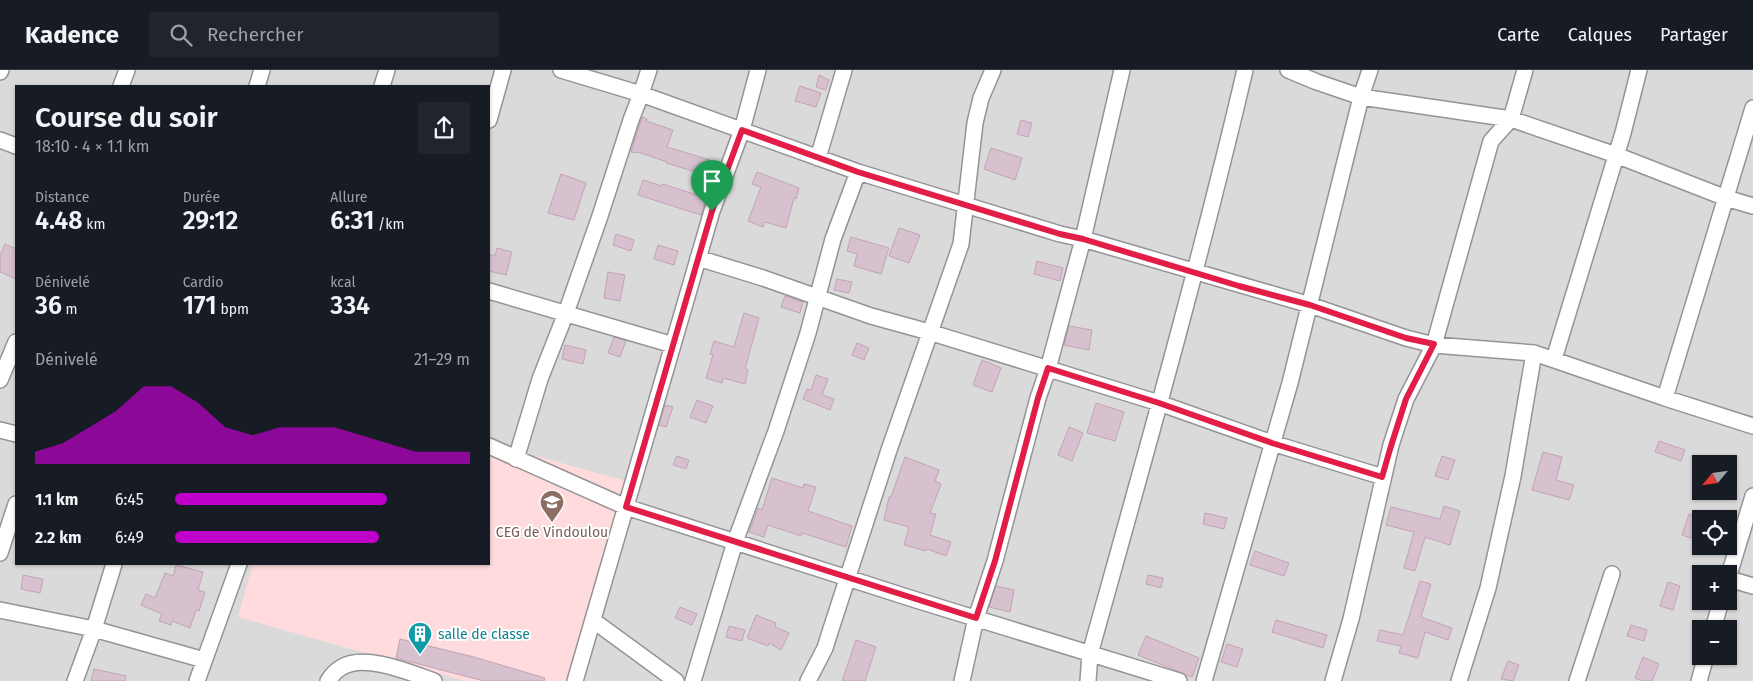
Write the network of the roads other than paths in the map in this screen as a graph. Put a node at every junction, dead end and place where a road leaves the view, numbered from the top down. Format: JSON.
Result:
{"nodes":[{"id":1,"x":127,"y":70,"type":"edge"},
{"id":2,"x":262,"y":70,"type":"edge"},
{"id":3,"x":387,"y":70,"type":"edge"},
{"id":4,"x":503,"y":70,"type":"edge"},
{"id":5,"x":561,"y":70,"type":"edge"},
{"id":6,"x":649,"y":70,"type":"edge"},
{"id":7,"x":758,"y":70,"type":"edge"},
{"id":8,"x":844,"y":70,"type":"edge"},
{"id":9,"x":993,"y":70,"type":"edge"},
{"id":10,"x":1122,"y":70,"type":"edge"},
{"id":11,"x":1245,"y":70,"type":"edge"},
{"id":12,"x":1288,"y":70,"type":"edge"},
{"id":13,"x":1370,"y":70,"type":"edge"},
{"id":14,"x":1525,"y":70,"type":"edge"},
{"id":15,"x":1639,"y":70,"type":"edge"},
{"id":16,"x":121,"y":85,"type":"edge"},
{"id":17,"x":257,"y":85,"type":"edge"},
{"id":18,"x":382,"y":85,"type":"edge"},
{"id":19,"x":642,"y":94,"type":"junction"},
{"id":20,"x":1361,"y":97,"type":"junction"},
{"id":21,"x":1753,"y":108,"type":"edge"},
{"id":22,"x":490,"y":116,"type":"edge"},
{"id":23,"x":1511,"y":119,"type":"junction"},
{"id":24,"x":742,"y":130,"type":"junction"},
{"id":25,"x":0,"y":140,"type":"edge"},
{"id":26,"x":15,"y":146,"type":"edge"},
{"id":27,"x":1616,"y":155,"type":"junction"},
{"id":28,"x":818,"y":158,"type":"junction"},
{"id":29,"x":858,"y":172,"type":"junction"},
{"id":30,"x":1726,"y":198,"type":"junction"},
{"id":31,"x":967,"y":204,"type":"junction"},
{"id":32,"x":1753,"y":206,"type":"edge"},
{"id":33,"x":1083,"y":239,"type":"junction"},
{"id":34,"x":698,"y":258,"type":"junction"},
{"id":35,"x":1195,"y":273,"type":"junction"},
{"id":36,"x":490,"y":291,"type":"edge"},
{"id":37,"x":818,"y":298,"type":"junction"},
{"id":38,"x":1310,"y":305,"type":"junction"},
{"id":39,"x":566,"y":313,"type":"junction"},
{"id":40,"x":929,"y":332,"type":"junction"},
{"id":41,"x":15,"y":344,"type":"edge"},
{"id":42,"x":1434,"y":344,"type":"junction"},
{"id":43,"x":673,"y":345,"type":"junction"},
{"id":44,"x":1534,"y":353,"type":"junction"},
{"id":45,"x":1554,"y":359,"type":"junction"},
{"id":46,"x":1048,"y":368,"type":"junction"},
{"id":47,"x":0,"y":380,"type":"edge"},
{"id":48,"x":1666,"y":398,"type":"junction"},
{"id":49,"x":1159,"y":403,"type":"junction"},
{"id":50,"x":1753,"y":426,"type":"edge"},
{"id":51,"x":0,"y":430,"type":"edge"},
{"id":52,"x":15,"y":434,"type":"edge"},
{"id":53,"x":1272,"y":443,"type":"junction"},
{"id":54,"x":490,"y":446,"type":"edge"},
{"id":55,"x":516,"y":459,"type":"junction"},
{"id":56,"x":1382,"y":477,"type":"junction"},
{"id":57,"x":1753,"y":496,"type":"edge"},
{"id":58,"x":15,"y":507,"type":"edge"},
{"id":59,"x":626,"y":507,"type":"junction"},
{"id":60,"x":735,"y":542,"type":"junction"},
{"id":61,"x":0,"y":553,"type":"edge"},
{"id":62,"x":114,"y":565,"type":"edge"},
{"id":63,"x":239,"y":565,"type":"edge"},
{"id":64,"x":1733,"y":565,"type":"edge"},
{"id":65,"x":1612,"y":574,"type":"dead end"},
{"id":66,"x":847,"y":578,"type":"junction"},
{"id":67,"x":1737,"y":580,"type":"edge"},
{"id":68,"x":1753,"y":586,"type":"edge"},
{"id":69,"x":0,"y":610,"type":"edge"},
{"id":70,"x":976,"y":618,"type":"junction"},
{"id":71,"x":594,"y":621,"type":"junction"},
{"id":72,"x":94,"y":629,"type":"junction"},
{"id":73,"x":1090,"y":654,"type":"junction"},
{"id":74,"x":204,"y":660,"type":"junction"},
{"id":75,"x":1703,"y":665,"type":"edge"},
{"id":76,"x":667,"y":678,"type":"edge"},
{"id":77,"x":76,"y":681,"type":"edge"},
{"id":78,"x":197,"y":681,"type":"edge"},
{"id":79,"x":328,"y":681,"type":"edge"},
{"id":80,"x":434,"y":681,"type":"edge"},
{"id":81,"x":575,"y":681,"type":"edge"},
{"id":82,"x":693,"y":681,"type":"edge"},
{"id":83,"x":808,"y":681,"type":"edge"},
{"id":84,"x":962,"y":681,"type":"edge"},
{"id":85,"x":1088,"y":681,"type":"edge"},
{"id":86,"x":1179,"y":681,"type":"edge"},
{"id":87,"x":1204,"y":681,"type":"edge"},
{"id":88,"x":1333,"y":681,"type":"edge"},
{"id":89,"x":1459,"y":681,"type":"edge"},
{"id":90,"x":1577,"y":681,"type":"edge"},
{"id":91,"x":1698,"y":681,"type":"edge"}],
"edges":[{"from":1,"to":16,"type":"street"},
{"from":2,"to":17,"type":"street"},
{"from":3,"to":18,"type":"street"},
{"from":4,"to":22,"type":"street"},
{"from":5,"to":19,"type":"street"},
{"from":6,"to":19,"type":"street"},
{"from":7,"to":24,"type":"street"},
{"from":8,"to":28,"type":"street"},
{"from":9,"to":31,"type":"street"},
{"from":10,"to":33,"type":"street"},
{"from":11,"to":35,"type":"street"},
{"from":12,"to":20,"type":"street"},
{"from":13,"to":20,"type":"street"},
{"from":14,"to":23,"type":"street"},
{"from":15,"to":27,"type":"street"},
{"from":19,"to":24,"type":"street"},
{"from":19,"to":39,"type":"street"},
{"from":20,"to":23,"type":"street"},
{"from":20,"to":38,"type":"street"},
{"from":21,"to":30,"type":"street"},
{"from":23,"to":27,"type":"street"},
{"from":23,"to":42,"type":"street"},
{"from":24,"to":28,"type":"street"},
{"from":24,"to":34,"type":"street"},
{"from":25,"to":26,"type":"street"},
{"from":27,"to":30,"type":"street"},
{"from":27,"to":45,"type":"street"},
{"from":28,"to":29,"type":"street"},
{"from":29,"to":31,"type":"street"},
{"from":29,"to":37,"type":"street"},
{"from":30,"to":32,"type":"street"},
{"from":30,"to":48,"type":"street"},
{"from":31,"to":33,"type":"street"},
{"from":31,"to":40,"type":"street"},
{"from":33,"to":35,"type":"street"},
{"from":33,"to":46,"type":"street"},
{"from":34,"to":37,"type":"street"},
{"from":34,"to":43,"type":"street"},
{"from":35,"to":38,"type":"street"},
{"from":35,"to":49,"type":"street"},
{"from":36,"to":39,"type":"street"},
{"from":37,"to":40,"type":"street"},
{"from":37,"to":60,"type":"street"},
{"from":38,"to":42,"type":"street"},
{"from":38,"to":53,"type":"street"},
{"from":39,"to":43,"type":"street"},
{"from":39,"to":55,"type":"street"},
{"from":40,"to":46,"type":"street"},
{"from":40,"to":66,"type":"street"},
{"from":41,"to":47,"type":"street"},
{"from":42,"to":44,"type":"street"},
{"from":42,"to":56,"type":"street"},
{"from":43,"to":59,"type":"street"},
{"from":44,"to":45,"type":"street"},
{"from":44,"to":89,"type":"street"},
{"from":45,"to":48,"type":"street"},
{"from":46,"to":49,"type":"street"},
{"from":46,"to":70,"type":"street"},
{"from":48,"to":50,"type":"street"},
{"from":49,"to":53,"type":"street"},
{"from":49,"to":73,"type":"street"},
{"from":51,"to":52,"type":"street"},
{"from":53,"to":56,"type":"street"},
{"from":53,"to":87,"type":"street"},
{"from":54,"to":55,"type":"street"},
{"from":55,"to":59,"type":"street"},
{"from":56,"to":88,"type":"street"},
{"from":57,"to":64,"type":"street"},
{"from":58,"to":61,"type":"street"},
{"from":59,"to":60,"type":"street"},
{"from":59,"to":71,"type":"street"},
{"from":60,"to":66,"type":"street"},
{"from":60,"to":82,"type":"street"},
{"from":62,"to":72,"type":"street"},
{"from":63,"to":74,"type":"street"},
{"from":65,"to":90,"type":"street"},
{"from":66,"to":70,"type":"street"},
{"from":66,"to":83,"type":"street"},
{"from":67,"to":68,"type":"street"},
{"from":69,"to":72,"type":"street"},
{"from":70,"to":73,"type":"street"},
{"from":70,"to":84,"type":"street"},
{"from":71,"to":76,"type":"street"},
{"from":71,"to":81,"type":"street"},
{"from":72,"to":74,"type":"street"},
{"from":72,"to":77,"type":"street"},
{"from":73,"to":85,"type":"street"},
{"from":73,"to":86,"type":"street"},
{"from":74,"to":78,"type":"street"},
{"from":75,"to":91,"type":"street"},
{"from":79,"to":80,"type":"street"}]}
